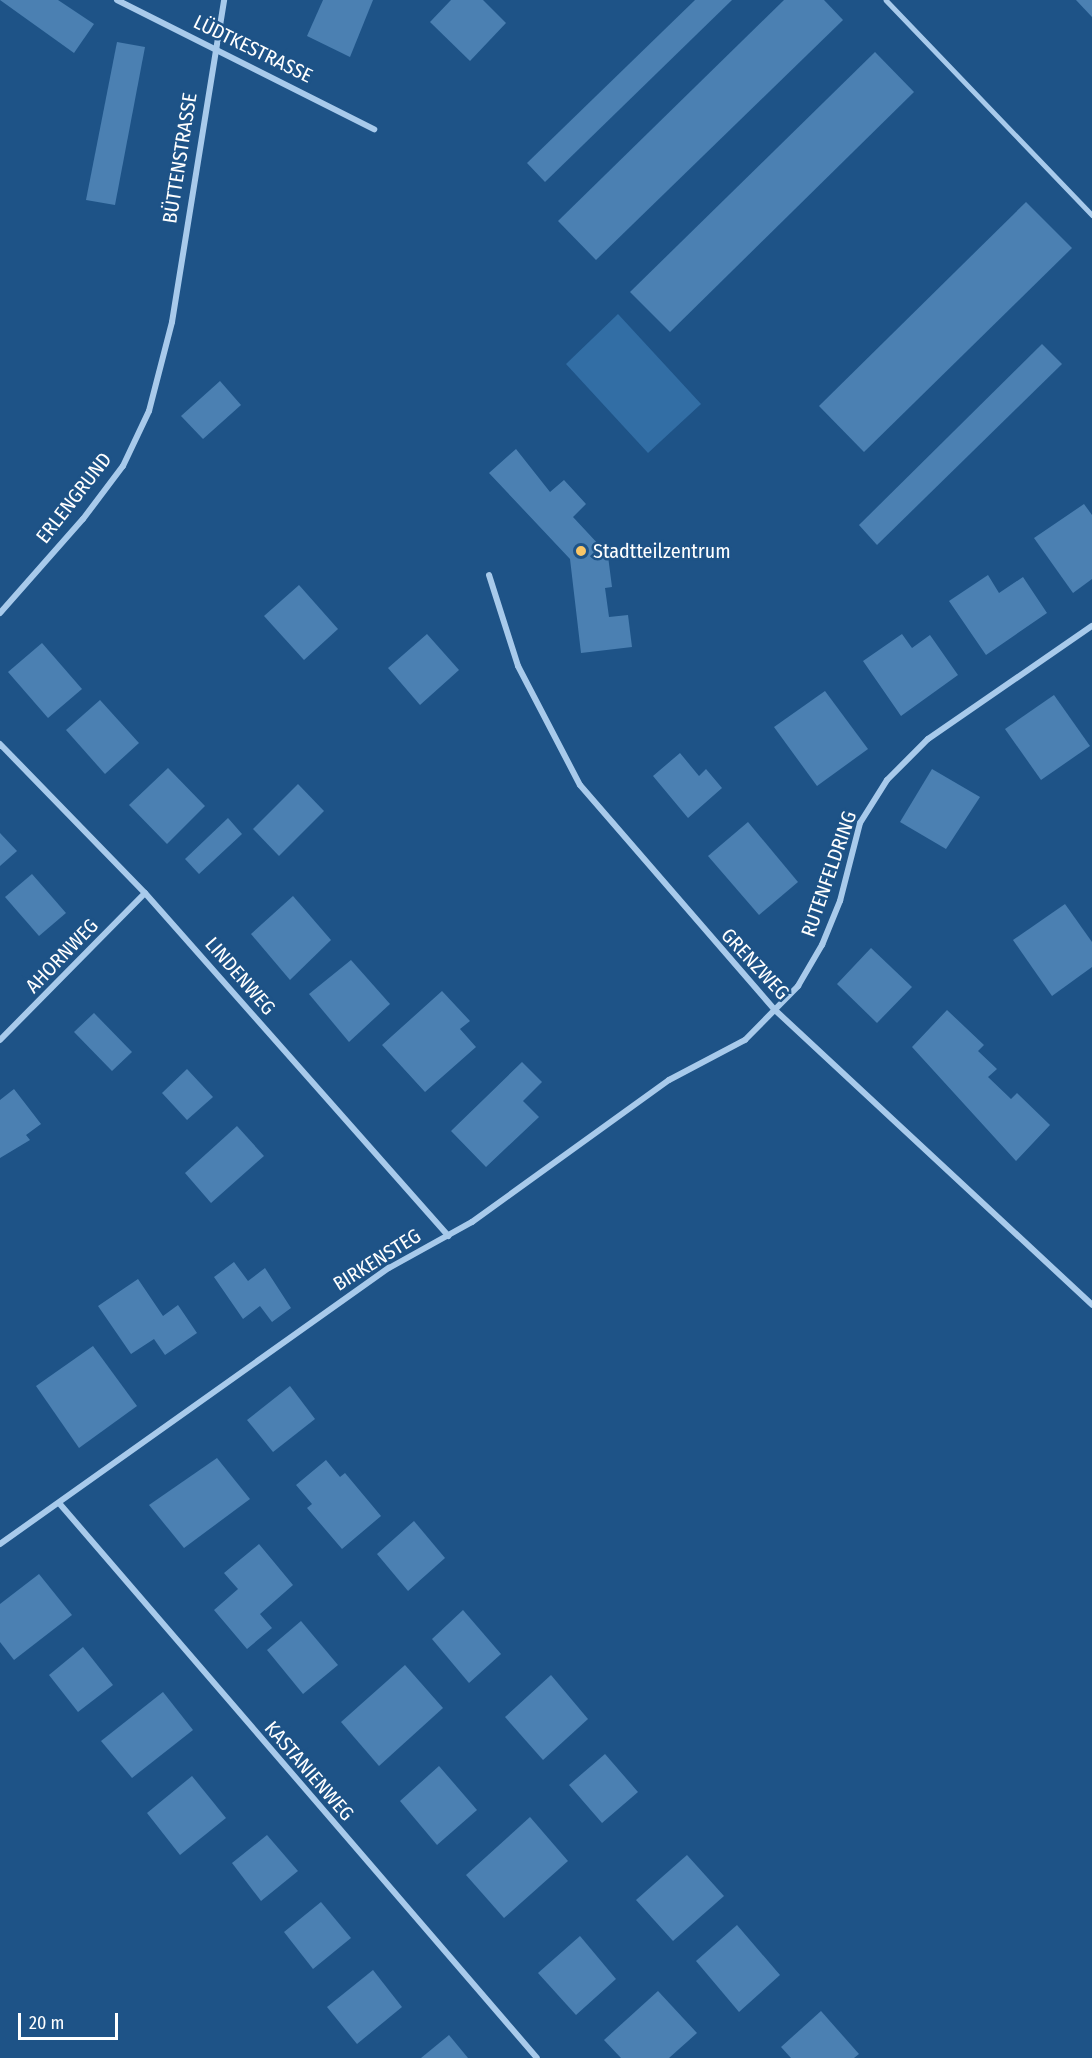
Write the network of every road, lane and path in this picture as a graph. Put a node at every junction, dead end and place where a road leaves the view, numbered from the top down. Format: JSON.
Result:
{"nodes":[{"id":1,"x":117,"y":0,"type":"edge"},
{"id":2,"x":225,"y":0,"type":"edge"},
{"id":3,"x":886,"y":0,"type":"edge"},
{"id":4,"x":215,"y":49,"type":"junction"},
{"id":5,"x":374,"y":129,"type":"dead end"},
{"id":6,"x":1092,"y":214,"type":"edge"},
{"id":7,"x":172,"y":322,"type":"joint"},
{"id":8,"x":489,"y":575,"type":"dead end"},
{"id":9,"x":0,"y":613,"type":"edge"},
{"id":10,"x":1092,"y":626,"type":"edge"},
{"id":11,"x":0,"y":744,"type":"edge"},
{"id":12,"x":145,"y":893,"type":"junction"},
{"id":13,"x":775,"y":1010,"type":"junction"},
{"id":14,"x":0,"y":1040,"type":"edge"},
{"id":15,"x":448,"y":1236,"type":"junction"},
{"id":16,"x":1092,"y":1305,"type":"edge"},
{"id":17,"x":59,"y":1503,"type":"junction"},
{"id":18,"x":0,"y":1544,"type":"edge"},
{"id":19,"x":537,"y":2058,"type":"edge"}],
"edges":[{"from":1,"to":4,"type":"street","name":"LÜDTKESTRASSE"},
{"from":2,"to":4,"type":"street","name":"BÜTTENSTRASSE"},
{"from":3,"to":6,"type":"lane"},
{"from":4,"to":5,"type":"street","name":"LÜDTKESTRASSE"},
{"from":4,"to":7,"type":"street","name":"BÜTTENSTRASSE"},
{"from":7,"to":9,"type":"street","name":"ERLENGRUND"},
{"from":8,"to":13,"type":"street","name":"GRENZWEG"},
{"from":10,"to":13,"type":"street","name":"RUTENFELDRING"},
{"from":11,"to":12,"type":"street","name":"LINDENWEG"},
{"from":12,"to":14,"type":"street","name":"AHORNWEG"},
{"from":12,"to":15,"type":"street","name":"LINDENWEG"},
{"from":13,"to":15,"type":"street","name":"BIRKENSTEG"},
{"from":13,"to":16,"type":"street","name":"GRENZWEG"},
{"from":15,"to":17,"type":"street","name":"BIRKENSTEG"},
{"from":17,"to":18,"type":"street","name":"BIRKENSTEG"},
{"from":17,"to":19,"type":"street","name":"KASTANIENWEG"}]}
